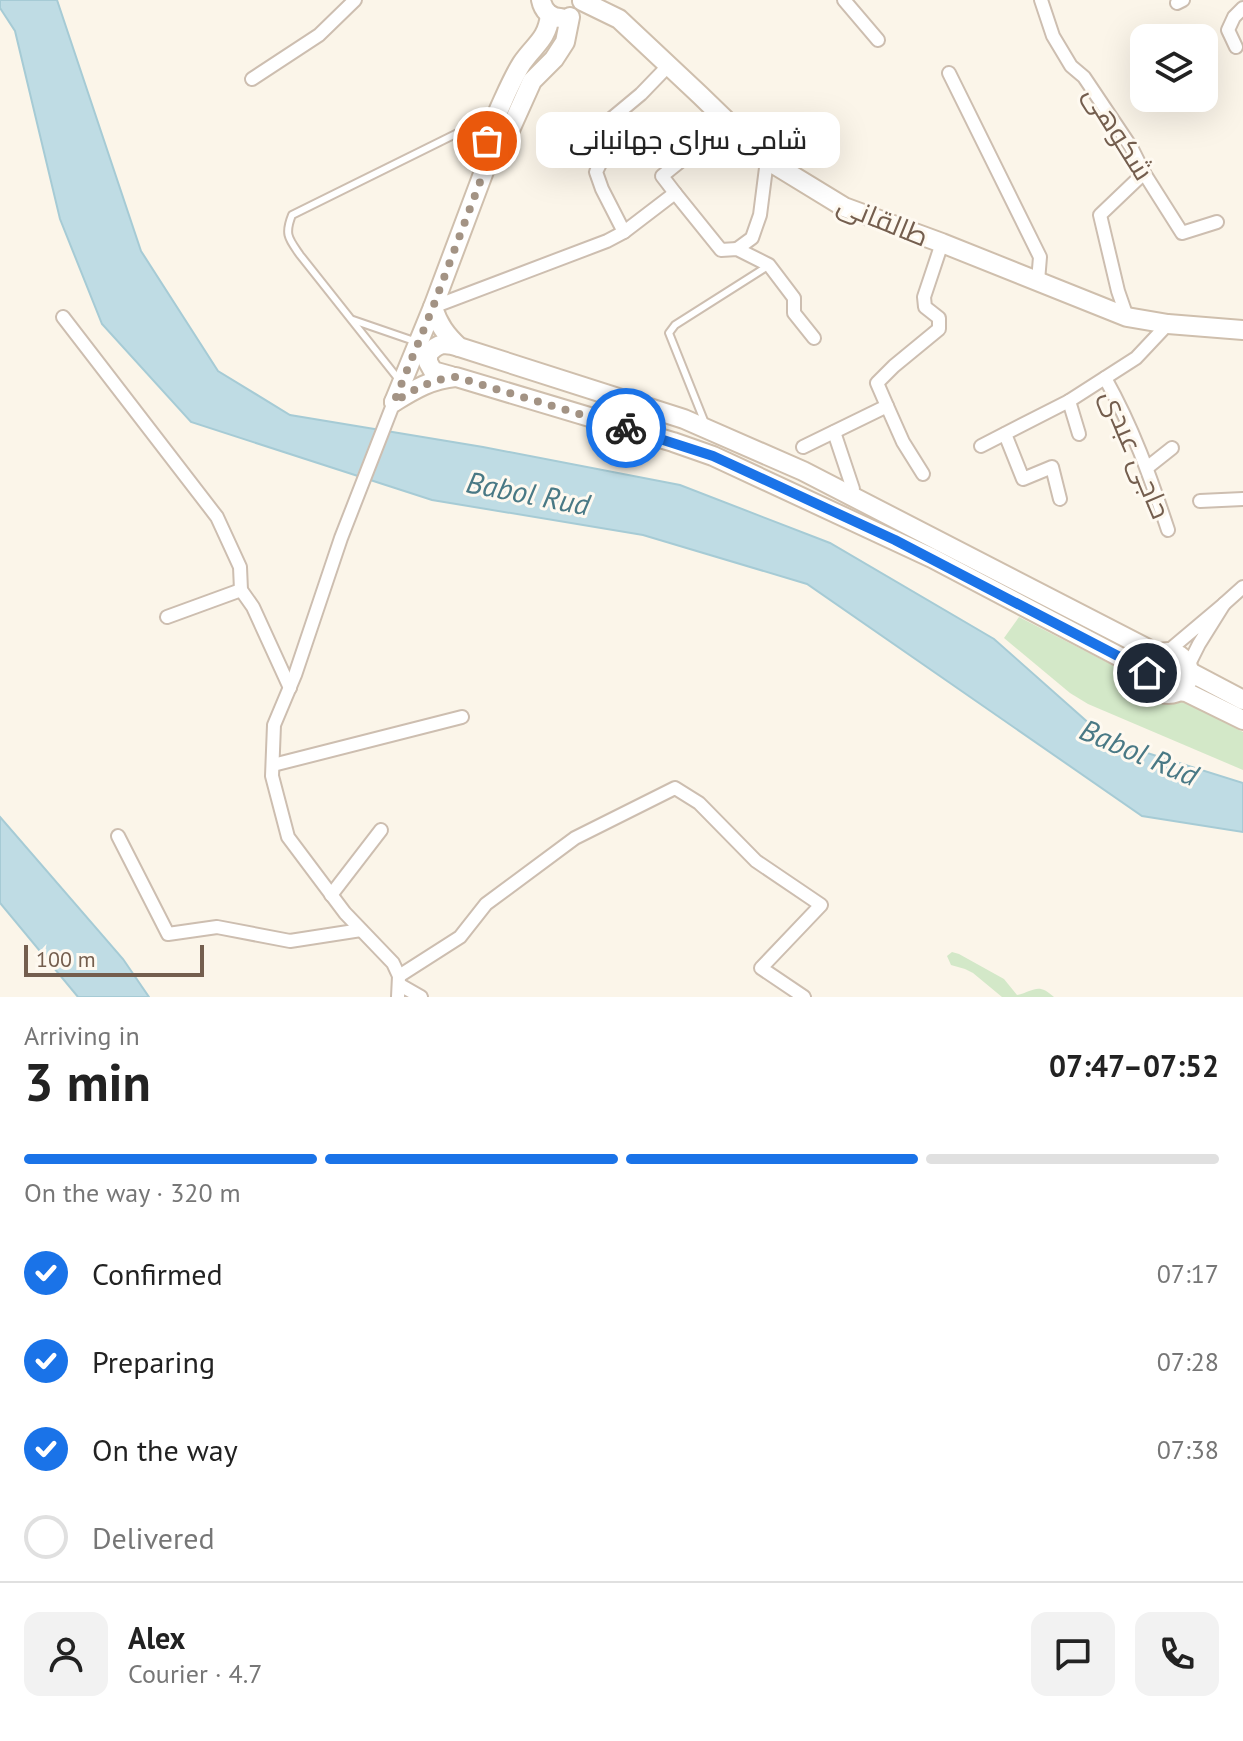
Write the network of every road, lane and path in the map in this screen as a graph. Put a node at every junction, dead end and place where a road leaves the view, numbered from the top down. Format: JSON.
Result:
{"nodes":[{"id":1,"x":355,"y":0,"type":"edge"},
{"id":2,"x":844,"y":0,"type":"edge"},
{"id":3,"x":1041,"y":0,"type":"edge"},
{"id":4,"x":546,"y":7,"type":"edge"},
{"id":5,"x":607,"y":7,"type":"edge"},
{"id":6,"x":577,"y":8,"type":"edge"},
{"id":7,"x":1243,"y":8,"type":"edge"},
{"id":8,"x":631,"y":30,"type":"junction"},
{"id":9,"x":878,"y":40,"type":"dead end"},
{"id":10,"x":1236,"y":47,"type":"dead end"},
{"id":11,"x":668,"y":66,"type":"junction"},
{"id":12,"x":949,"y":73,"type":"dead end"},
{"id":13,"x":252,"y":79,"type":"dead end"},
{"id":14,"x":499,"y":112,"type":"junction"},
{"id":15,"x":489,"y":158,"type":"junction"},
{"id":16,"x":683,"y":159,"type":"dead end"},
{"id":17,"x":767,"y":160,"type":"junction"},
{"id":18,"x":1144,"y":173,"type":"junction"},
{"id":19,"x":675,"y":193,"type":"junction"},
{"id":20,"x":1217,"y":222,"type":"dead end"},
{"id":21,"x":624,"y":232,"type":"junction"},
{"id":22,"x":942,"y":243,"type":"junction"},
{"id":23,"x":737,"y":249,"type":"junction"},
{"id":24,"x":769,"y":265,"type":"junction"},
{"id":25,"x":1038,"y":281,"type":"junction"},
{"id":26,"x":433,"y":307,"type":"junction"},
{"id":27,"x":63,"y":317,"type":"dead end"},
{"id":28,"x":1127,"y":317,"type":"junction"},
{"id":29,"x":353,"y":320,"type":"junction"},
{"id":30,"x":1168,"y":324,"type":"junction"},
{"id":31,"x":1242,"y":332,"type":"edge"},
{"id":32,"x":814,"y":338,"type":"dead end"},
{"id":33,"x":419,"y":342,"type":"junction"},
{"id":34,"x":459,"y":347,"type":"junction"},
{"id":35,"x":456,"y":377,"type":"junction"},
{"id":36,"x":1105,"y":378,"type":"junction"},
{"id":37,"x":402,"y":384,"type":"junction"},
{"id":38,"x":1069,"y":401,"type":"junction"},
{"id":39,"x":394,"y":402,"type":"junction"},
{"id":40,"x":887,"y":406,"type":"junction"},
{"id":41,"x":708,"y":430,"type":"junction"},
{"id":42,"x":834,"y":432,"type":"junction"},
{"id":43,"x":1005,"y":434,"type":"junction"},
{"id":44,"x":1079,"y":434,"type":"dead end"},
{"id":45,"x":981,"y":446,"type":"dead end"},
{"id":46,"x":803,"y":447,"type":"dead end"},
{"id":47,"x":1172,"y":448,"type":"dead end"},
{"id":48,"x":1148,"y":467,"type":"junction"},
{"id":49,"x":923,"y":474,"type":"dead end"},
{"id":50,"x":853,"y":489,"type":"dead end"},
{"id":51,"x":1060,"y":499,"type":"dead end"},
{"id":52,"x":1243,"y":499,"type":"edge"},
{"id":53,"x":1200,"y":501,"type":"dead end"},
{"id":54,"x":1168,"y":530,"type":"dead end"},
{"id":55,"x":1243,"y":587,"type":"edge"},
{"id":56,"x":241,"y":590,"type":"junction"},
{"id":57,"x":1224,"y":604,"type":"junction"},
{"id":58,"x":167,"y":617,"type":"dead end"},
{"id":59,"x":1163,"y":653,"type":"junction"},
{"id":60,"x":1189,"y":669,"type":"junction"},
{"id":61,"x":1147,"y":673,"type":"junction"},
{"id":62,"x":290,"y":688,"type":"junction"},
{"id":63,"x":1179,"y":691,"type":"junction"},
{"id":64,"x":1243,"y":700,"type":"edge"},
{"id":65,"x":462,"y":717,"type":"dead end"},
{"id":66,"x":1243,"y":720,"type":"edge"},
{"id":67,"x":273,"y":765,"type":"junction"},
{"id":68,"x":381,"y":830,"type":"dead end"},
{"id":69,"x":118,"y":836,"type":"dead end"},
{"id":70,"x":331,"y":895,"type":"junction"},
{"id":71,"x":361,"y":930,"type":"junction"},
{"id":72,"x":399,"y":986,"type":"edge"},
{"id":73,"x":421,"y":997,"type":"edge"},
{"id":74,"x":804,"y":997,"type":"edge"}],
"edges":[{"from":1,"to":13,"type":"street"},
{"from":2,"to":9,"type":"street"},
{"from":3,"to":18,"type":"street","name":"شکوهی"},
{"from":4,"to":6,"type":"main road"},
{"from":4,"to":14,"type":"main road"},
{"from":5,"to":6,"type":"main road"},
{"from":5,"to":8,"type":"main road"},
{"from":6,"to":8,"type":"main road","name":"طالقانی"},
{"from":6,"to":15,"type":"main road"},
{"from":7,"to":10,"type":"street"},
{"from":8,"to":11,"type":"main road","name":"طالقانی"},
{"from":11,"to":17,"type":"main road","name":"طالقانی"},
{"from":11,"to":21,"type":"street"},
{"from":12,"to":25,"type":"street"},
{"from":14,"to":15,"type":"main road"},
{"from":14,"to":29,"type":"lane"},
{"from":15,"to":26,"type":"main road"},
{"from":16,"to":19,"type":"street"},
{"from":17,"to":22,"type":"main road","name":"طالقانی"},
{"from":17,"to":23,"type":"street"},
{"from":18,"to":20,"type":"street","name":"شکوهی"},
{"from":18,"to":28,"type":"street"},
{"from":19,"to":21,"type":"street"},
{"from":19,"to":23,"type":"street"},
{"from":21,"to":26,"type":"street"},
{"from":22,"to":25,"type":"main road","name":"طالقانی"},
{"from":22,"to":40,"type":"street"},
{"from":23,"to":24,"type":"street"},
{"from":24,"to":32,"type":"street"},
{"from":24,"to":41,"type":"lane"},
{"from":25,"to":28,"type":"main road","name":"طالقانی"},
{"from":26,"to":33,"type":"main road"},
{"from":26,"to":34,"type":"main road"},
{"from":27,"to":56,"type":"street"},
{"from":28,"to":30,"type":"main road","name":"طالقانی"},
{"from":29,"to":33,"type":"lane"},
{"from":29,"to":37,"type":"lane"},
{"from":30,"to":31,"type":"main road","name":"طالقانی"},
{"from":30,"to":36,"type":"street"},
{"from":33,"to":37,"type":"main road"},
{"from":34,"to":35,"type":"main road"},
{"from":34,"to":41,"type":"main road"},
{"from":35,"to":39,"type":"main road"},
{"from":35,"to":61,"type":"main road"},
{"from":36,"to":38,"type":"street"},
{"from":36,"to":48,"type":"street","name":"حاجی عبدی"},
{"from":37,"to":39,"type":"main road"},
{"from":38,"to":43,"type":"street"},
{"from":38,"to":44,"type":"street"},
{"from":39,"to":62,"type":"street"},
{"from":40,"to":42,"type":"street"},
{"from":40,"to":49,"type":"street"},
{"from":41,"to":59,"type":"main road"},
{"from":42,"to":46,"type":"street"},
{"from":42,"to":50,"type":"street"},
{"from":43,"to":45,"type":"street"},
{"from":43,"to":51,"type":"street"},
{"from":47,"to":48,"type":"street"},
{"from":48,"to":54,"type":"street","name":"حاجی عبدی"},
{"from":52,"to":53,"type":"street"},
{"from":55,"to":57,"type":"street"},
{"from":56,"to":58,"type":"street"},
{"from":56,"to":62,"type":"street"},
{"from":57,"to":59,"type":"street"},
{"from":57,"to":60,"type":"street"},
{"from":59,"to":60,"type":"main road"},
{"from":59,"to":61,"type":"main road"},
{"from":60,"to":63,"type":"main road"},
{"from":60,"to":64,"type":"main road"},
{"from":61,"to":63,"type":"main road"},
{"from":62,"to":67,"type":"street"},
{"from":63,"to":66,"type":"main road"},
{"from":65,"to":67,"type":"street"},
{"from":67,"to":70,"type":"street"},
{"from":68,"to":70,"type":"street"},
{"from":69,"to":71,"type":"street"},
{"from":70,"to":71,"type":"street"},
{"from":71,"to":72,"type":"street"},
{"from":72,"to":73,"type":"street"},
{"from":72,"to":74,"type":"street"}]}
